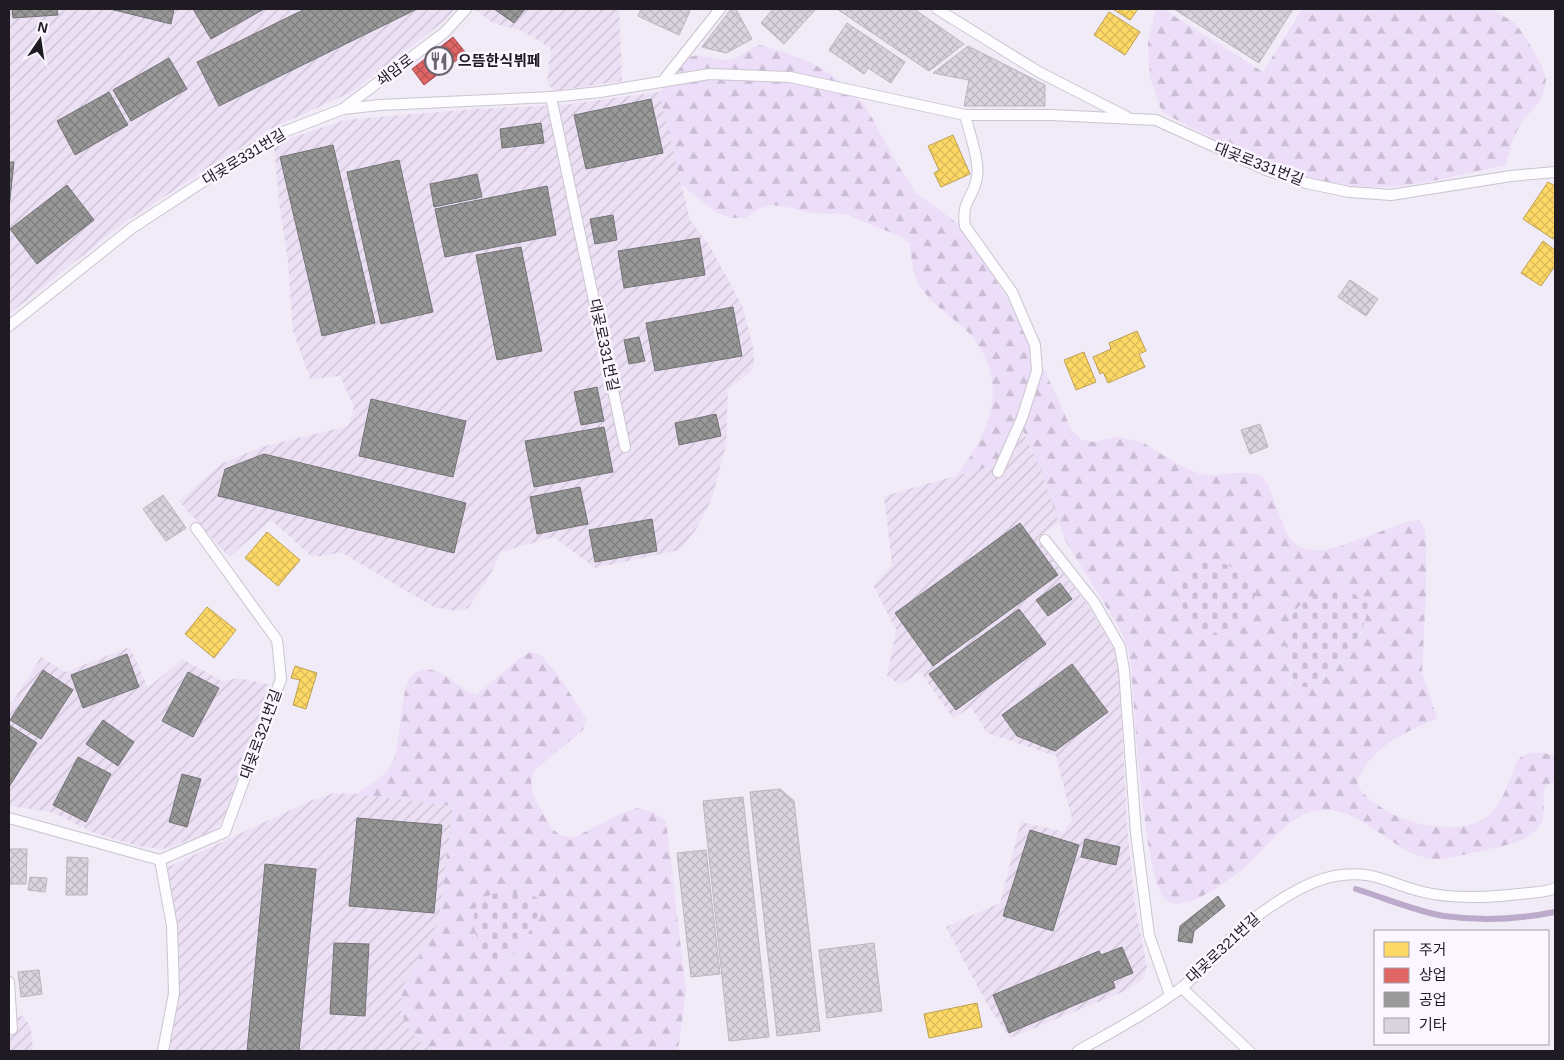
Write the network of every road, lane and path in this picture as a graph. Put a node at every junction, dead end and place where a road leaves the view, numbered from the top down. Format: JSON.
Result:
{"nodes":[{"id":1,"x":466,"y":9,"type":"edge"},
{"id":2,"x":720,"y":9,"type":"edge"},
{"id":3,"x":937,"y":9,"type":"edge"},
{"id":4,"x":662,"y":82,"type":"junction"},
{"id":5,"x":551,"y":97,"type":"junction"},
{"id":6,"x":343,"y":109,"type":"junction"},
{"id":7,"x":965,"y":115,"type":"junction"},
{"id":8,"x":1130,"y":119,"type":"junction"},
{"id":9,"x":1555,"y":172,"type":"edge"},
{"id":10,"x":9,"y":326,"type":"edge"},
{"id":11,"x":625,"y":447,"type":"dead end"},
{"id":12,"x":998,"y":472,"type":"dead end"},
{"id":13,"x":196,"y":528,"type":"dead end"},
{"id":14,"x":1044,"y":540,"type":"dead end"},
{"id":15,"x":9,"y":818,"type":"edge"},
{"id":16,"x":160,"y":860,"type":"junction"},
{"id":17,"x":1555,"y":888,"type":"edge"},
{"id":18,"x":9,"y":982,"type":"edge"},
{"id":19,"x":1182,"y":988,"type":"junction"},
{"id":20,"x":1170,"y":995,"type":"junction"},
{"id":21,"x":12,"y":1028,"type":"dead end"},
{"id":22,"x":163,"y":1051,"type":"edge"},
{"id":23,"x":1078,"y":1051,"type":"edge"},
{"id":24,"x":1249,"y":1051,"type":"edge"}],
"edges":[{"from":1,"to":6,"type":"lane","name":"쇄암로"},
{"from":2,"to":4,"type":"lane"},
{"from":3,"to":8,"type":"lane"},
{"from":4,"to":5,"type":"lane","name":"대곶로331번길"},
{"from":4,"to":7,"type":"lane","name":"대곶로331번길"},
{"from":5,"to":6,"type":"lane","name":"대곶로331번길"},
{"from":5,"to":11,"type":"lane","name":"대곶로331번길"},
{"from":6,"to":10,"type":"lane","name":"대곶로331번길"},
{"from":7,"to":8,"type":"lane","name":"대곶로331번길"},
{"from":7,"to":12,"type":"lane"},
{"from":8,"to":9,"type":"lane","name":"대곶로331번길"},
{"from":13,"to":16,"type":"lane","name":"대곶로321번길"},
{"from":14,"to":20,"type":"lane"},
{"from":15,"to":16,"type":"lane"},
{"from":16,"to":22,"type":"lane"},
{"from":17,"to":19,"type":"lane","name":"대곶로321번길"},
{"from":18,"to":21,"type":"lane"},
{"from":19,"to":20,"type":"lane","name":"대곶로321번길"},
{"from":19,"to":24,"type":"lane"},
{"from":20,"to":23,"type":"lane","name":"대곶로321번길"}]}
